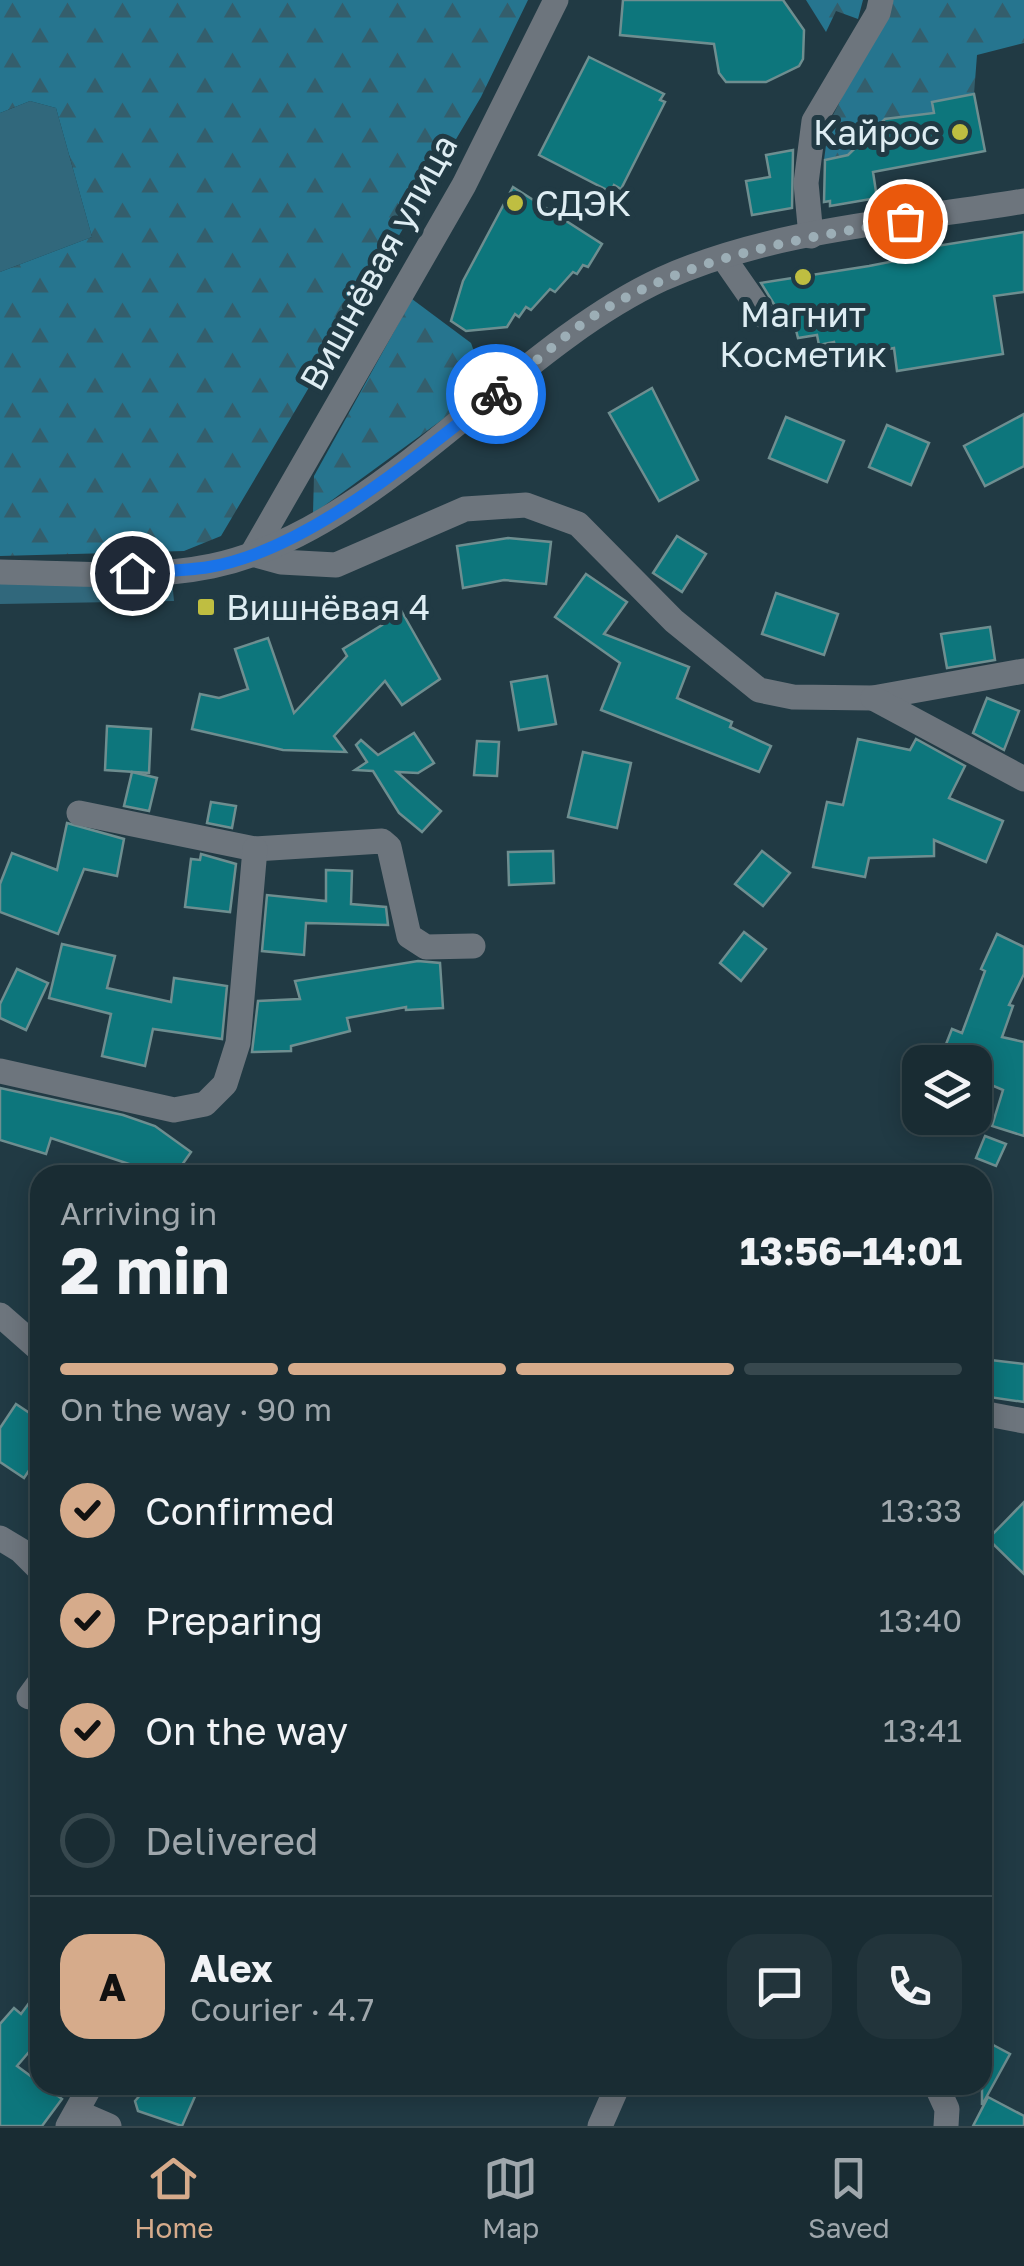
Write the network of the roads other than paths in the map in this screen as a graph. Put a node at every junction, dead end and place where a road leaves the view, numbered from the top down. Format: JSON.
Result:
{"nodes":[{"id":1,"x":556,"y":0,"type":"edge"},
{"id":2,"x":880,"y":0,"type":"edge"},
{"id":3,"x":1024,"y":201,"type":"edge"},
{"id":4,"x":810,"y":236,"type":"junction"},
{"id":5,"x":723,"y":257,"type":"junction"},
{"id":6,"x":764,"y":316,"type":"dead end"},
{"id":7,"x":252,"y":554,"type":"junction"},
{"id":8,"x":0,"y":572,"type":"edge"},
{"id":9,"x":1024,"y":671,"type":"edge"},
{"id":10,"x":873,"y":698,"type":"junction"},
{"id":11,"x":1024,"y":780,"type":"edge"},
{"id":12,"x":78,"y":813,"type":"dead end"},
{"id":13,"x":255,"y":850,"type":"junction"},
{"id":14,"x":473,"y":946,"type":"dead end"},
{"id":15,"x":0,"y":1071,"type":"edge"},
{"id":16,"x":0,"y":1315,"type":"edge"},
{"id":17,"x":30,"y":1341,"type":"edge"},
{"id":18,"x":992,"y":1415,"type":"edge"},
{"id":19,"x":1024,"y":1420,"type":"edge"},
{"id":20,"x":0,"y":1538,"type":"edge"},
{"id":21,"x":30,"y":1560,"type":"edge"},
{"id":22,"x":86,"y":2095,"type":"edge"},
{"id":23,"x":614,"y":2095,"type":"edge"},
{"id":24,"x":941,"y":2095,"type":"edge"},
{"id":25,"x":74,"y":2120,"type":"edge"},
{"id":26,"x":109,"y":2126,"type":"edge"},
{"id":27,"x":600,"y":2126,"type":"edge"},
{"id":28,"x":946,"y":2126,"type":"edge"}],
"edges":[{"from":1,"to":7,"type":"street","name":"Вишнёвая улица"},
{"from":2,"to":4,"type":"street"},
{"from":3,"to":4,"type":"street"},
{"from":4,"to":5,"type":"street"},
{"from":5,"to":6,"type":"street"},
{"from":5,"to":7,"type":"street"},
{"from":7,"to":8,"type":"street"},
{"from":7,"to":10,"type":"street"},
{"from":9,"to":10,"type":"street"},
{"from":10,"to":11,"type":"street"},
{"from":12,"to":13,"type":"street"},
{"from":13,"to":14,"type":"street"},
{"from":13,"to":15,"type":"street"},
{"from":16,"to":17,"type":"street"},
{"from":18,"to":19,"type":"street"},
{"from":20,"to":21,"type":"street"},
{"from":22,"to":25,"type":"street"},
{"from":23,"to":27,"type":"street"},
{"from":24,"to":28,"type":"street"},
{"from":25,"to":26,"type":"street"}]}
